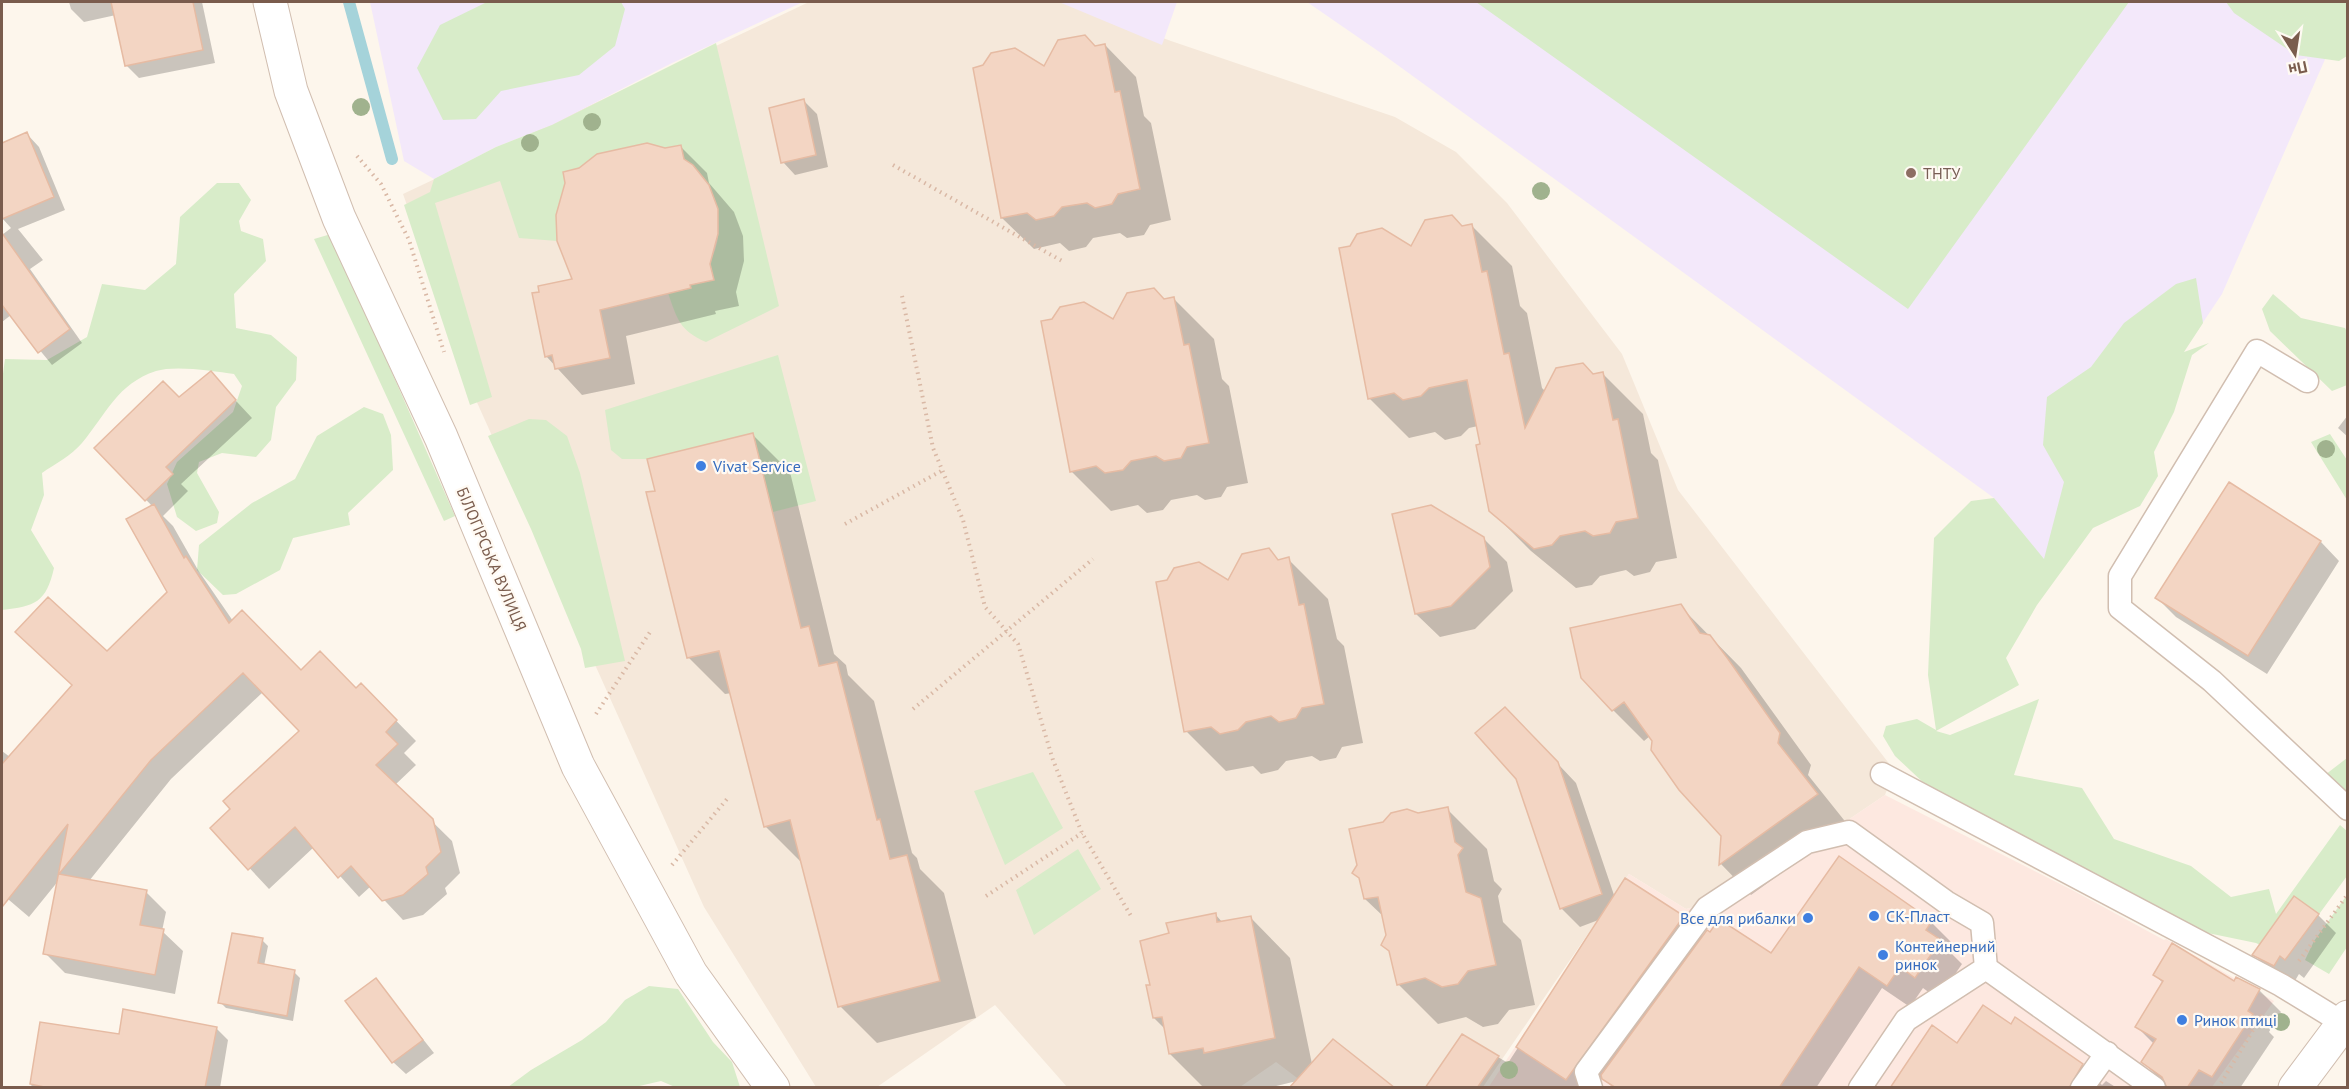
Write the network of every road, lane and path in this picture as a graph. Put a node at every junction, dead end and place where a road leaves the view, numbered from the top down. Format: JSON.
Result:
{"nodes":[{"id":1,"x":270,"y":2,"type":"edge"},
{"id":2,"x":894,"y":165,"type":"dead end"},
{"id":3,"x":1062,"y":261,"type":"dead end"},
{"id":4,"x":902,"y":296,"type":"dead end"},
{"id":5,"x":2307,"y":381,"type":"dead end"},
{"id":6,"x":943,"y":470,"type":"junction"},
{"id":7,"x":844,"y":524,"type":"dead end"},
{"id":8,"x":1094,"y":559,"type":"dead end"},
{"id":9,"x":652,"y":629,"type":"dead end"},
{"id":10,"x":1004,"y":631,"type":"junction"},
{"id":11,"x":913,"y":709,"type":"dead end"},
{"id":12,"x":595,"y":715,"type":"dead end"},
{"id":13,"x":1882,"y":774,"type":"dead end"},
{"id":14,"x":727,"y":800,"type":"dead end"},
{"id":15,"x":2348,"y":809,"type":"edge"},
{"id":16,"x":1082,"y":833,"type":"junction"},
{"id":17,"x":668,"y":870,"type":"dead end"},
{"id":18,"x":986,"y":896,"type":"dead end"},
{"id":19,"x":1131,"y":916,"type":"dead end"},
{"id":20,"x":1986,"y":968,"type":"junction"},
{"id":21,"x":2346,"y":1023,"type":"edge"},
{"id":22,"x":2107,"y":1053,"type":"junction"},
{"id":23,"x":773,"y":1088,"type":"edge"},
{"id":24,"x":1592,"y":1088,"type":"edge"},
{"id":25,"x":1860,"y":1088,"type":"edge"},
{"id":26,"x":2082,"y":1088,"type":"edge"},
{"id":27,"x":2154,"y":1088,"type":"edge"},
{"id":28,"x":2295,"y":1088,"type":"edge"}],
"edges":[{"from":1,"to":23,"type":"street","name":"БІЛОГІРСЬКА ВУЛИЦЯ"},
{"from":2,"to":3,"type":"path"},
{"from":4,"to":6,"type":"path"},
{"from":5,"to":15,"type":"lane"},
{"from":6,"to":7,"type":"path"},
{"from":6,"to":10,"type":"path"},
{"from":8,"to":10,"type":"path"},
{"from":9,"to":12,"type":"path"},
{"from":10,"to":11,"type":"path"},
{"from":10,"to":16,"type":"path"},
{"from":13,"to":21,"type":"lane"},
{"from":14,"to":17,"type":"path"},
{"from":16,"to":18,"type":"path"},
{"from":16,"to":19,"type":"path"},
{"from":20,"to":22,"type":"lane"},
{"from":20,"to":24,"type":"lane"},
{"from":20,"to":25,"type":"lane"},
{"from":21,"to":28,"type":"street"},
{"from":22,"to":26,"type":"lane"},
{"from":22,"to":27,"type":"lane"}]}
